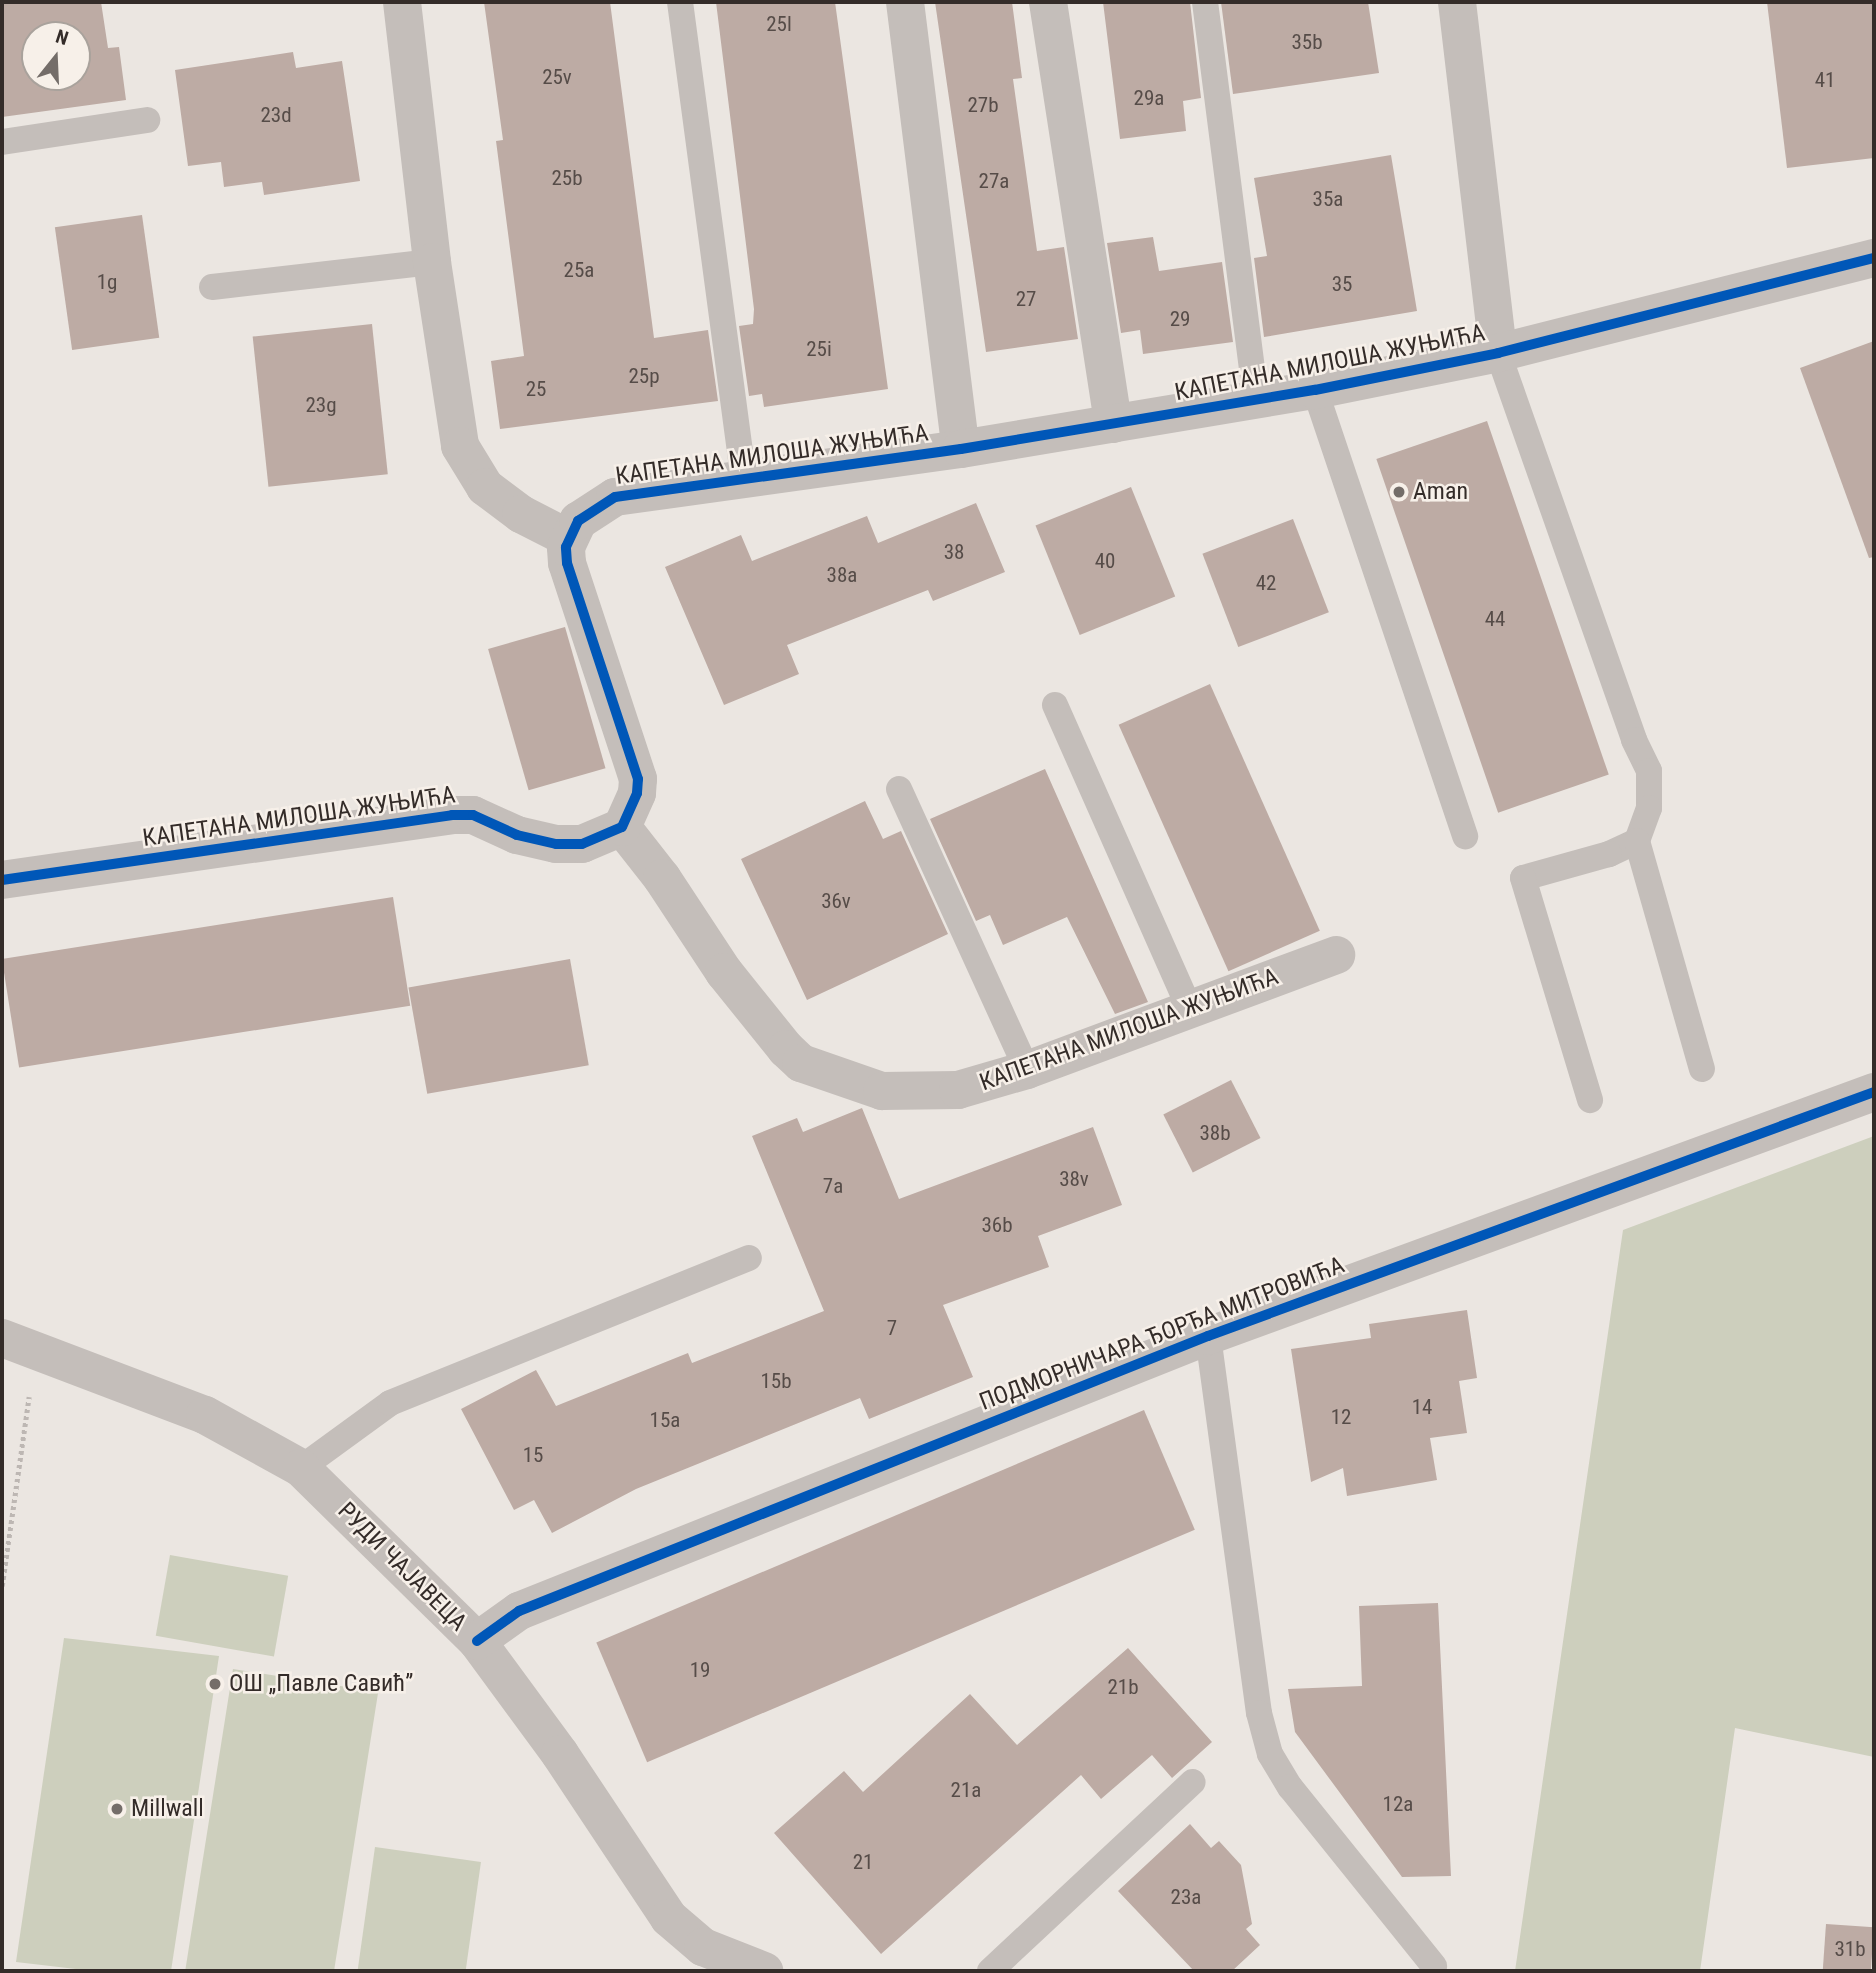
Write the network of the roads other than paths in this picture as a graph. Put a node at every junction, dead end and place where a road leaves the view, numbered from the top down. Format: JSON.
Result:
{"nodes":[{"id":1,"x":402,"y":2,"type":"edge"},
{"id":2,"x":680,"y":2,"type":"edge"},
{"id":3,"x":905,"y":2,"type":"edge"},
{"id":4,"x":1048,"y":2,"type":"edge"},
{"id":5,"x":1205,"y":2,"type":"edge"},
{"id":6,"x":1457,"y":2,"type":"edge"},
{"id":7,"x":148,"y":120,"type":"dead end"},
{"id":8,"x":2,"y":142,"type":"edge"},
{"id":9,"x":1874,"y":257,"type":"edge"},
{"id":10,"x":432,"y":262,"type":"junction"},
{"id":11,"x":212,"y":287,"type":"dead end"},
{"id":12,"x":1498,"y":353,"type":"junction"},
{"id":13,"x":1315,"y":390,"type":"junction"},
{"id":14,"x":1256,"y":400,"type":"junction"},
{"id":15,"x":1113,"y":424,"type":"junction"},
{"id":16,"x":961,"y":449,"type":"junction"},
{"id":17,"x":744,"y":480,"type":"junction"},
{"id":18,"x":568,"y":538,"type":"junction"},
{"id":19,"x":1055,"y":705,"type":"dead end"},
{"id":20,"x":900,"y":789,"type":"dead end"},
{"id":21,"x":622,"y":827,"type":"junction"},
{"id":22,"x":1465,"y":837,"type":"dead end"},
{"id":23,"x":1637,"y":841,"type":"junction"},
{"id":24,"x":2,"y":880,"type":"edge"},
{"id":25,"x":1336,"y":955,"type":"dead end"},
{"id":26,"x":1190,"y":1010,"type":"junction"},
{"id":27,"x":1702,"y":1069,"type":"dead end"},
{"id":28,"x":1027,"y":1070,"type":"junction"},
{"id":29,"x":1874,"y":1092,"type":"edge"},
{"id":30,"x":1590,"y":1100,"type":"dead end"},
{"id":31,"x":749,"y":1258,"type":"dead end"},
{"id":32,"x":1208,"y":1336,"type":"junction"},
{"id":33,"x":18,"y":1344,"type":"edge"},
{"id":34,"x":300,"y":1468,"type":"junction"},
{"id":35,"x":477,"y":1641,"type":"junction"},
{"id":36,"x":1193,"y":1782,"type":"dead end"},
{"id":37,"x":1434,"y":1966,"type":"dead end"},
{"id":38,"x":764,"y":1971,"type":"edge"},
{"id":39,"x":990,"y":1971,"type":"edge"}],
"edges":[{"from":1,"to":10,"type":"street"},
{"from":2,"to":17,"type":"lane","name":"КАПЕТАНА МИЛОША ЖУЊИЋА"},
{"from":3,"to":16,"type":"street","name":"КАПЕТАНА МИЛОША ЖУЊИЋА"},
{"from":4,"to":15,"type":"street"},
{"from":5,"to":14,"type":"lane"},
{"from":6,"to":12,"type":"street","name":"КАПЕТАНА МИЛОША ЖУЊИЋА"},
{"from":7,"to":8,"type":"lane"},
{"from":9,"to":12,"type":"street","name":"КАПЕТАНА МИЛОША ЖУЊИЋА"},
{"from":10,"to":11,"type":"lane"},
{"from":10,"to":18,"type":"street"},
{"from":12,"to":13,"type":"street","name":"КАПЕТАНА МИЛОША ЖУЊИЋА"},
{"from":12,"to":23,"type":"lane"},
{"from":13,"to":14,"type":"street","name":"КАПЕТАНА МИЛОША ЖУЊИЋА"},
{"from":13,"to":22,"type":"lane","name":"КАПЕТАНА МИЛОША ЖУЊИЋА"},
{"from":14,"to":15,"type":"street","name":"КАПЕТАНА МИЛОША ЖУЊИЋА"},
{"from":15,"to":16,"type":"street","name":"КАПЕТАНА МИЛОША ЖУЊИЋА"},
{"from":16,"to":17,"type":"street","name":"КАПЕТАНА МИЛОША ЖУЊИЋА"},
{"from":17,"to":18,"type":"street","name":"КАПЕТАНА МИЛОША ЖУЊИЋА"},
{"from":18,"to":21,"type":"street"},
{"from":19,"to":26,"type":"lane"},
{"from":20,"to":28,"type":"lane"},
{"from":21,"to":24,"type":"street","name":"КАПЕТАНА МИЛОША ЖУЊИЋА"},
{"from":21,"to":28,"type":"street","name":"КАПЕТАНА МИЛОША ЖУЊИЋА"},
{"from":23,"to":27,"type":"lane"},
{"from":23,"to":30,"type":"lane"},
{"from":25,"to":26,"type":"street","name":"КАПЕТАНА МИЛОША ЖУЊИЋА"},
{"from":26,"to":28,"type":"street","name":"КАПЕТАНА МИЛОША ЖУЊИЋА"},
{"from":29,"to":32,"type":"street","name":"ПОДМОРНИЧАРА ЂОРЂА МИТРОВИЋА"},
{"from":31,"to":34,"type":"lane"},
{"from":32,"to":35,"type":"street","name":"ПОДМОРНИЧАРА ЂОРЂА МИТРОВИЋА"},
{"from":32,"to":37,"type":"lane"},
{"from":33,"to":34,"type":"street","name":"РУДИ ЧАЈАВЕЦА"},
{"from":34,"to":35,"type":"street","name":"РУДИ ЧАЈАВЕЦА"},
{"from":35,"to":38,"type":"street","name":"РУДИ ЧАЈАВЕЦА"},
{"from":36,"to":39,"type":"lane"}]}
